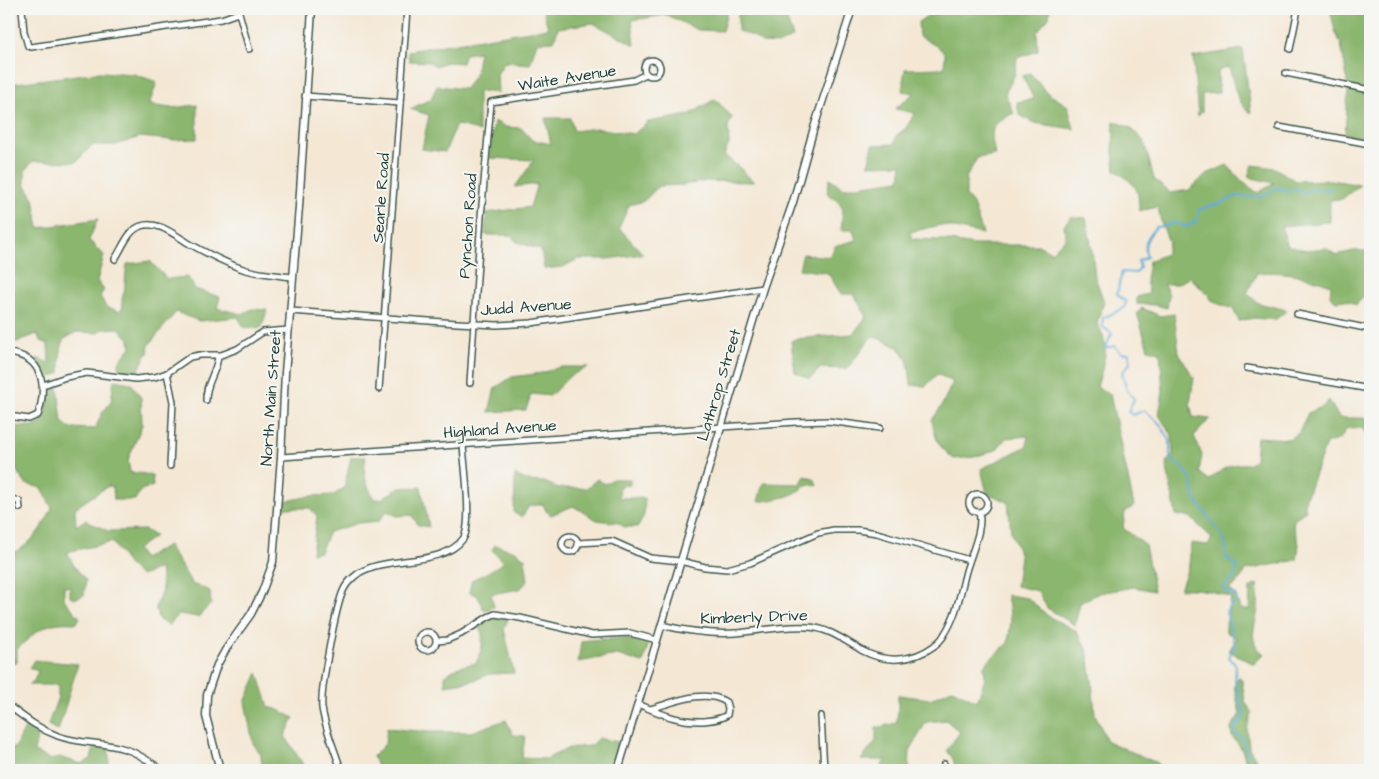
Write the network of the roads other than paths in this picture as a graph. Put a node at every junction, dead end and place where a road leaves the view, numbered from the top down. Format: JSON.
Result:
{"nodes":[{"id":1,"x":22,"y":9,"type":"edge"},
{"id":2,"x":312,"y":9,"type":"edge"},
{"id":3,"x":407,"y":9,"type":"edge"},
{"id":4,"x":852,"y":9,"type":"edge"},
{"id":5,"x":1298,"y":9,"type":"edge"},
{"id":6,"x":238,"y":11,"type":"edge"},
{"id":7,"x":249,"y":49,"type":"dead end"},
{"id":8,"x":1290,"y":49,"type":"dead end"},
{"id":9,"x":1286,"y":73,"type":"dead end"},
{"id":10,"x":646,"y":74,"type":"dead end"},
{"id":11,"x":1370,"y":90,"type":"edge"},
{"id":12,"x":305,"y":96,"type":"junction"},
{"id":13,"x":491,"y":102,"type":"joint"},
{"id":14,"x":400,"y":103,"type":"junction"},
{"id":15,"x":1279,"y":127,"type":"dead end"},
{"id":16,"x":1370,"y":144,"type":"edge"},
{"id":17,"x":115,"y":259,"type":"dead end"},
{"id":18,"x":293,"y":277,"type":"junction"},
{"id":19,"x":763,"y":288,"type":"junction"},
{"id":20,"x":290,"y":311,"type":"junction"},
{"id":21,"x":1297,"y":314,"type":"dead end"},
{"id":22,"x":385,"y":318,"type":"junction"},
{"id":23,"x":474,"y":324,"type":"junction"},
{"id":24,"x":289,"y":330,"type":"junction"},
{"id":25,"x":1370,"y":330,"type":"edge"},
{"id":26,"x":9,"y":353,"type":"edge"},
{"id":27,"x":218,"y":356,"type":"junction"},
{"id":28,"x":1247,"y":368,"type":"dead end"},
{"id":29,"x":167,"y":373,"type":"junction"},
{"id":30,"x":470,"y":382,"type":"dead end"},
{"id":31,"x":43,"y":385,"type":"junction"},
{"id":32,"x":1370,"y":389,"type":"edge"},
{"id":33,"x":379,"y":390,"type":"dead end"},
{"id":34,"x":206,"y":400,"type":"dead end"},
{"id":35,"x":9,"y":416,"type":"edge"},
{"id":36,"x":721,"y":427,"type":"junction"},
{"id":37,"x":880,"y":428,"type":"dead end"},
{"id":38,"x":463,"y":445,"type":"junction"},
{"id":39,"x":281,"y":457,"type":"junction"},
{"id":40,"x":170,"y":466,"type":"dead end"},
{"id":41,"x":9,"y":497,"type":"edge"},
{"id":42,"x":20,"y":508,"type":"dead end"},
{"id":43,"x":979,"y":513,"type":"dead end"},
{"id":44,"x":578,"y":543,"type":"dead end"},
{"id":45,"x":969,"y":560,"type":"junction"},
{"id":46,"x":680,"y":562,"type":"junction"},
{"id":47,"x":661,"y":625,"type":"junction"},
{"id":48,"x":657,"y":640,"type":"junction"},
{"id":49,"x":436,"y":641,"type":"dead end"},
{"id":50,"x":638,"y":704,"type":"junction"},
{"id":51,"x":9,"y":706,"type":"edge"},
{"id":52,"x":650,"y":709,"type":"junction"},
{"id":53,"x":820,"y":716,"type":"dead end"},
{"id":54,"x":944,"y":764,"type":"dead end"},
{"id":55,"x":162,"y":770,"type":"edge"},
{"id":56,"x":220,"y":770,"type":"edge"},
{"id":57,"x":341,"y":770,"type":"edge"},
{"id":58,"x":618,"y":770,"type":"edge"},
{"id":59,"x":824,"y":770,"type":"edge"},
{"id":60,"x":948,"y":770,"type":"edge"}],
"edges":[{"from":1,"to":6,"type":"street"},
{"from":2,"to":12,"type":"street","name":"North Main Street"},
{"from":3,"to":14,"type":"street","name":"Searle Road"},
{"from":4,"to":19,"type":"street","name":"Lathrop Street"},
{"from":5,"to":8,"type":"street"},
{"from":6,"to":7,"type":"street"},
{"from":9,"to":11,"type":"street"},
{"from":10,"to":13,"type":"street","name":"Waite Avenue"},
{"from":12,"to":14,"type":"street"},
{"from":12,"to":18,"type":"street","name":"North Main Street"},
{"from":13,"to":23,"type":"street","name":"Pynchon Road"},
{"from":14,"to":22,"type":"street","name":"Searle Road"},
{"from":15,"to":16,"type":"street"},
{"from":17,"to":18,"type":"street"},
{"from":18,"to":20,"type":"street","name":"North Main Street"},
{"from":19,"to":23,"type":"street","name":"Judd Avenue"},
{"from":19,"to":36,"type":"street","name":"Lathrop Street"},
{"from":20,"to":22,"type":"street","name":"Judd Avenue"},
{"from":20,"to":24,"type":"street","name":"North Main Street"},
{"from":21,"to":25,"type":"street"},
{"from":22,"to":23,"type":"street","name":"Judd Avenue"},
{"from":22,"to":33,"type":"street","name":"Searle Road"},
{"from":23,"to":30,"type":"street","name":"Pynchon Road"},
{"from":24,"to":27,"type":"street"},
{"from":24,"to":39,"type":"street","name":"North Main Street"},
{"from":26,"to":31,"type":"street"},
{"from":27,"to":29,"type":"street"},
{"from":27,"to":34,"type":"street"},
{"from":28,"to":32,"type":"street"},
{"from":29,"to":31,"type":"street"},
{"from":29,"to":40,"type":"street"},
{"from":31,"to":35,"type":"street"},
{"from":36,"to":37,"type":"street","name":"Highland Avenue"},
{"from":36,"to":38,"type":"street","name":"Highland Avenue"},
{"from":36,"to":46,"type":"street","name":"Lathrop Street"},
{"from":38,"to":39,"type":"street","name":"Highland Avenue"},
{"from":38,"to":57,"type":"street"},
{"from":39,"to":56,"type":"street","name":"North Main Street"},
{"from":41,"to":42,"type":"street"},
{"from":43,"to":45,"type":"street","name":"Kimberly Drive"},
{"from":44,"to":46,"type":"street"},
{"from":45,"to":46,"type":"street"},
{"from":45,"to":47,"type":"street","name":"Kimberly Drive"},
{"from":46,"to":47,"type":"street","name":"Lathrop Street"},
{"from":47,"to":48,"type":"street","name":"Lathrop Street"},
{"from":48,"to":49,"type":"street"},
{"from":48,"to":50,"type":"street","name":"Lathrop Street"},
{"from":50,"to":52,"type":"street"},
{"from":50,"to":58,"type":"street","name":"Lathrop Street"},
{"from":51,"to":55,"type":"street"},
{"from":52,"to":52,"type":"street"},
{"from":53,"to":59,"type":"street"},
{"from":54,"to":60,"type":"street"}]}
